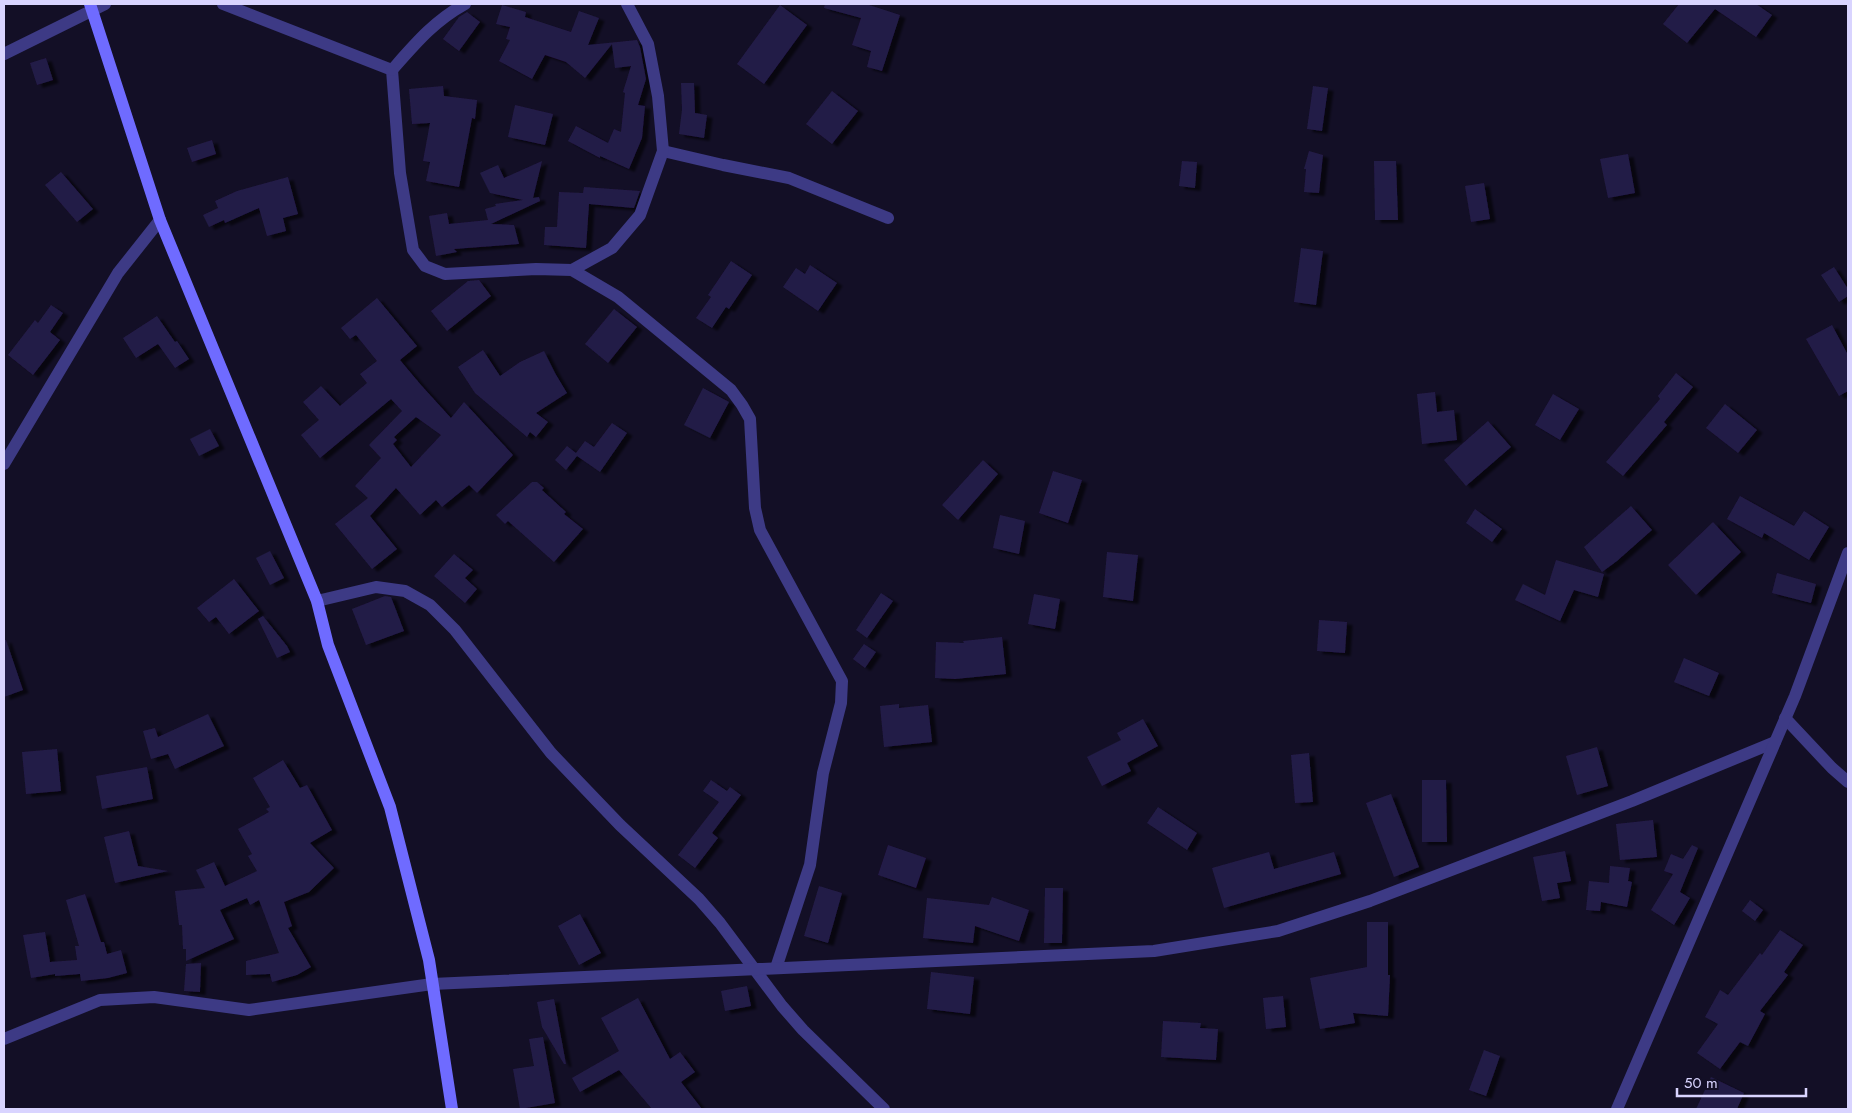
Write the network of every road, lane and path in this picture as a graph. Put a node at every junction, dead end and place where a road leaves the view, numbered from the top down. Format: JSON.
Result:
{"nodes":[{"id":1,"x":105,"y":4,"type":"edge"},
{"id":2,"x":223,"y":4,"type":"edge"},
{"id":3,"x":465,"y":4,"type":"edge"},
{"id":4,"x":626,"y":4,"type":"edge"},
{"id":5,"x":91,"y":7,"type":"edge"},
{"id":6,"x":4,"y":54,"type":"edge"},
{"id":7,"x":392,"y":70,"type":"junction"},
{"id":8,"x":664,"y":150,"type":"junction"},
{"id":9,"x":888,"y":218,"type":"dead end"},
{"id":10,"x":160,"y":220,"type":"junction"},
{"id":11,"x":572,"y":270,"type":"junction"},
{"id":12,"x":4,"y":464,"type":"edge"},
{"id":13,"x":1848,"y":553,"type":"edge"},
{"id":14,"x":318,"y":601,"type":"junction"},
{"id":15,"x":1786,"y":718,"type":"junction"},
{"id":16,"x":1775,"y":742,"type":"junction"},
{"id":17,"x":1848,"y":782,"type":"edge"},
{"id":18,"x":776,"y":968,"type":"junction"},
{"id":19,"x":755,"y":969,"type":"junction"},
{"id":20,"x":432,"y":984,"type":"junction"},
{"id":21,"x":4,"y":1038,"type":"edge"},
{"id":22,"x":452,"y":1109,"type":"edge"},
{"id":23,"x":884,"y":1109,"type":"edge"},
{"id":24,"x":1617,"y":1109,"type":"edge"}],
"edges":[{"from":1,"to":5,"type":"street"},
{"from":2,"to":7,"type":"street"},
{"from":3,"to":7,"type":"street"},
{"from":4,"to":8,"type":"street"},
{"from":5,"to":6,"type":"street"},
{"from":5,"to":10,"type":"main road"},
{"from":7,"to":11,"type":"street"},
{"from":8,"to":9,"type":"street"},
{"from":8,"to":11,"type":"street"},
{"from":10,"to":12,"type":"street"},
{"from":10,"to":14,"type":"main road"},
{"from":11,"to":18,"type":"street"},
{"from":13,"to":15,"type":"street"},
{"from":14,"to":19,"type":"street"},
{"from":14,"to":20,"type":"main road"},
{"from":15,"to":16,"type":"street"},
{"from":15,"to":17,"type":"street"},
{"from":16,"to":18,"type":"street"},
{"from":16,"to":24,"type":"street"},
{"from":18,"to":19,"type":"street"},
{"from":19,"to":20,"type":"street"},
{"from":19,"to":23,"type":"street"},
{"from":20,"to":21,"type":"street"},
{"from":20,"to":22,"type":"main road"}]}
